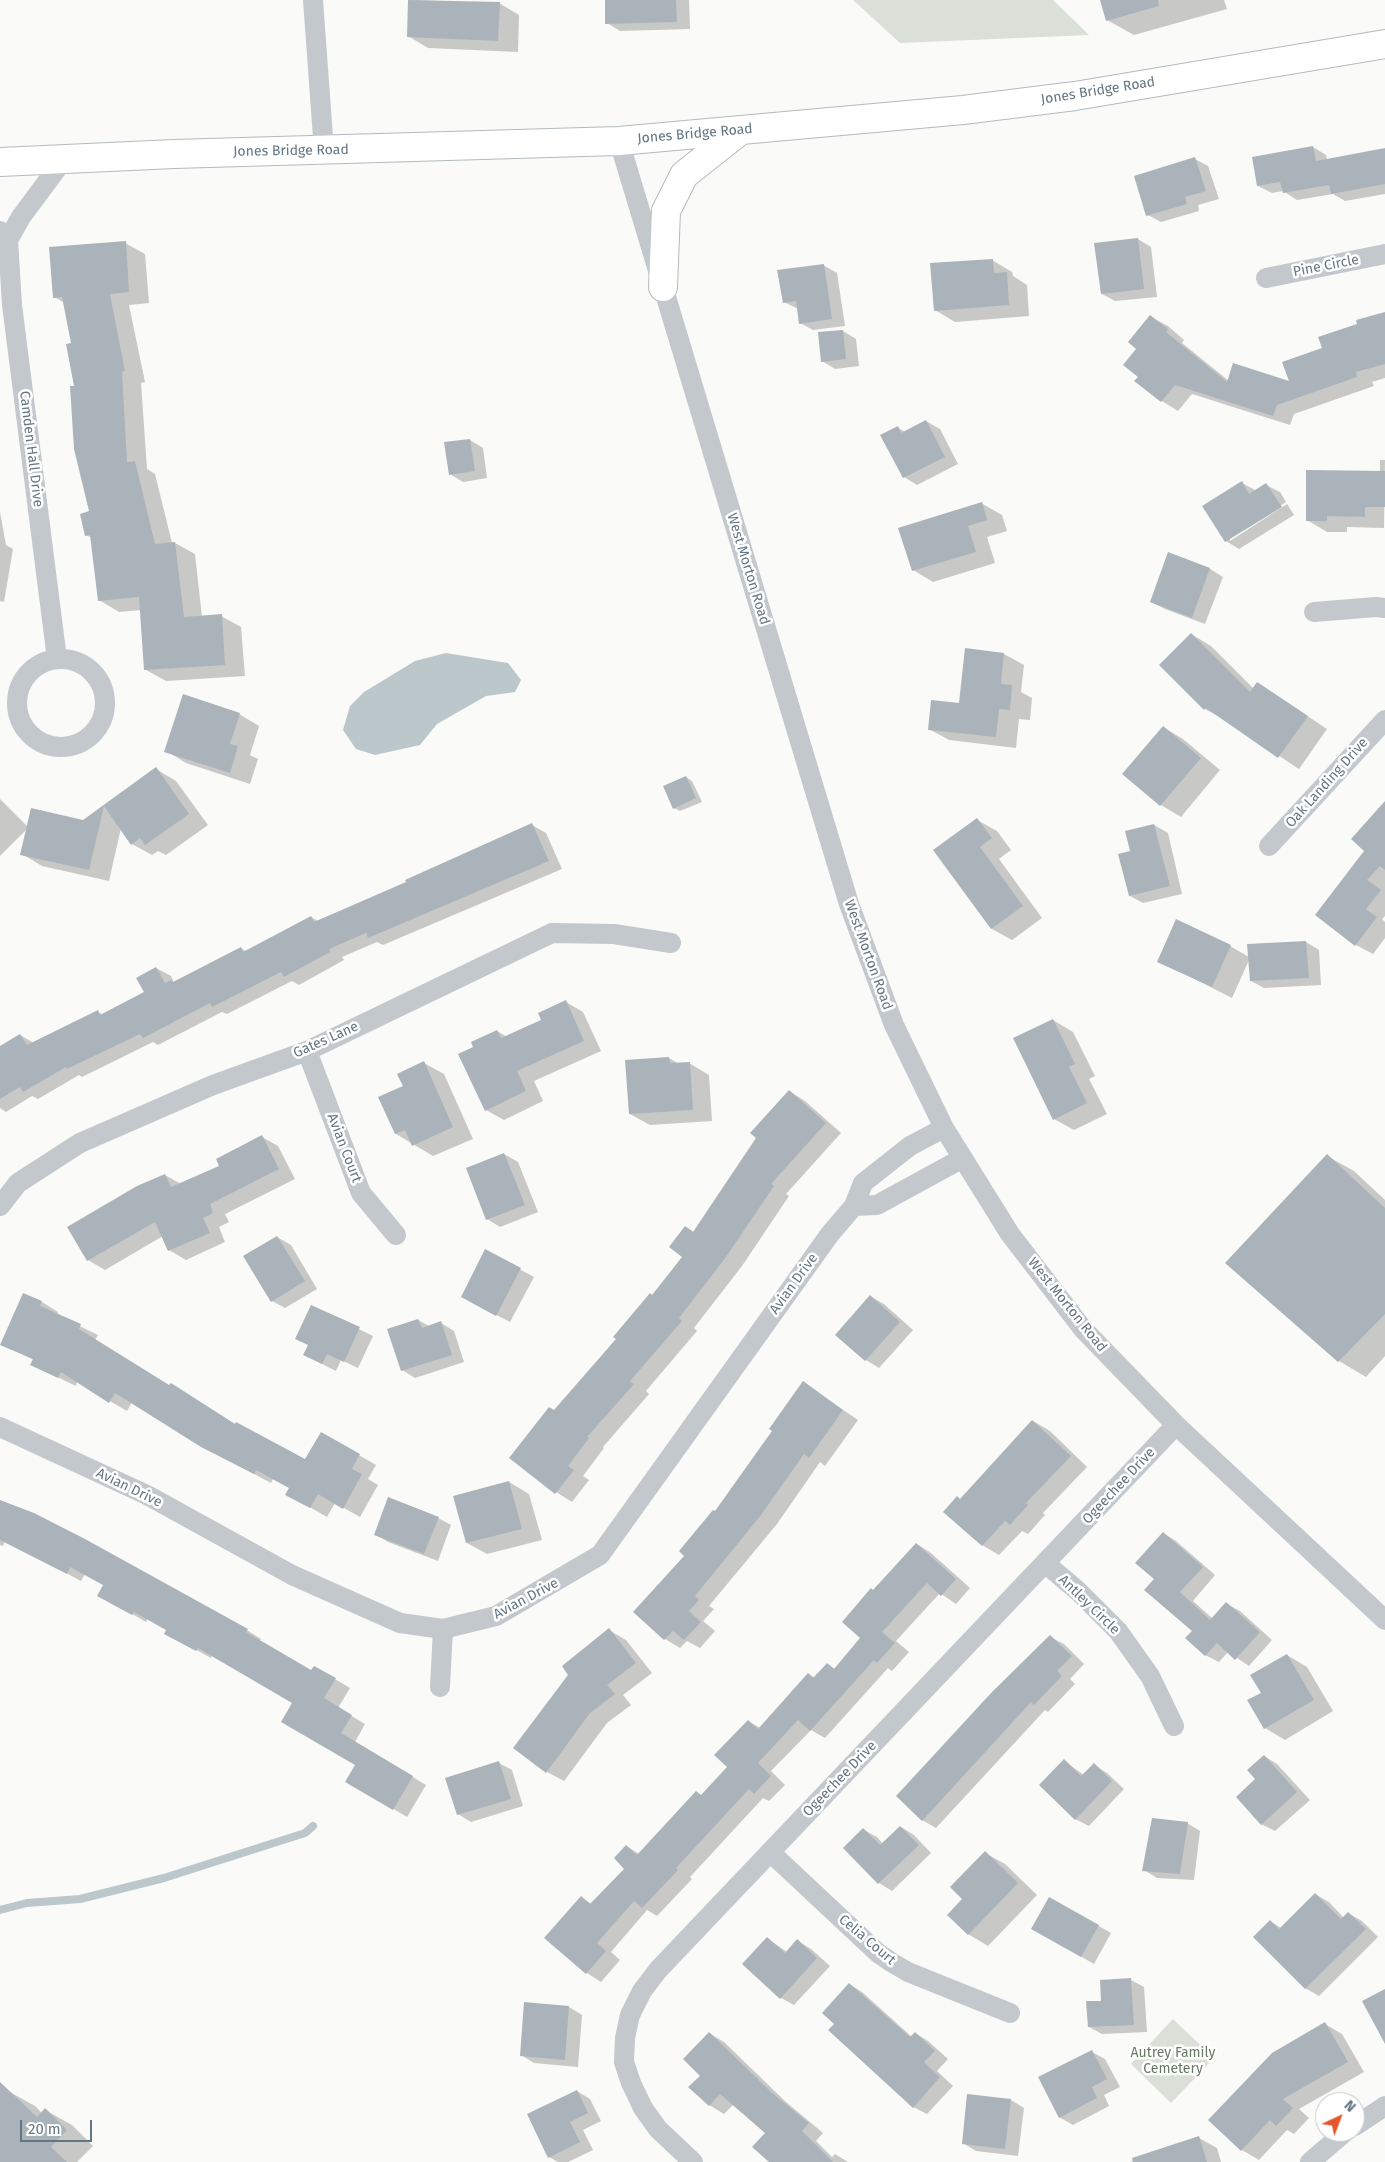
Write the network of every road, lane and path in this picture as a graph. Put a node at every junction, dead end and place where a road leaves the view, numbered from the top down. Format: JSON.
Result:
{"nodes":[{"id":1,"x":313,"y":0,"type":"edge"},
{"id":2,"x":1385,"y":44,"type":"edge"},
{"id":3,"x":741,"y":130,"type":"junction"},
{"id":4,"x":619,"y":140,"type":"junction"},
{"id":5,"x":324,"y":151,"type":"junction"},
{"id":6,"x":64,"y":159,"type":"junction"},
{"id":7,"x":0,"y":162,"type":"edge"},
{"id":8,"x":4,"y":235,"type":"edge"},
{"id":9,"x":1385,"y":254,"type":"edge"},
{"id":10,"x":1266,"y":278,"type":"dead end"},
{"id":11,"x":663,"y":287,"type":"junction"},
{"id":12,"x":1385,"y":608,"type":"edge"},
{"id":13,"x":1314,"y":612,"type":"dead end"},
{"id":14,"x":57,"y":659,"type":"junction"},
{"id":15,"x":1385,"y":720,"type":"edge"},
{"id":16,"x":1269,"y":846,"type":"dead end"},
{"id":17,"x":671,"y":943,"type":"dead end"},
{"id":18,"x":307,"y":1051,"type":"junction"},
{"id":19,"x":944,"y":1128,"type":"junction"},
{"id":20,"x":963,"y":1158,"type":"junction"},
{"id":21,"x":0,"y":1206,"type":"edge"},
{"id":22,"x":854,"y":1206,"type":"junction"},
{"id":23,"x":396,"y":1235,"type":"dead end"},
{"id":24,"x":1176,"y":1425,"type":"junction"},
{"id":25,"x":0,"y":1427,"type":"edge"},
{"id":26,"x":1046,"y":1564,"type":"junction"},
{"id":27,"x":1385,"y":1620,"type":"edge"},
{"id":28,"x":443,"y":1629,"type":"junction"},
{"id":29,"x":440,"y":1687,"type":"dead end"},
{"id":30,"x":1174,"y":1726,"type":"dead end"},
{"id":31,"x":770,"y":1852,"type":"junction"},
{"id":32,"x":1010,"y":2012,"type":"dead end"},
{"id":33,"x":1385,"y":2106,"type":"edge"},
{"id":34,"x":1365,"y":2119,"type":"edge"},
{"id":35,"x":1333,"y":2142,"type":"edge"},
{"id":36,"x":693,"y":2162,"type":"edge"},
{"id":37,"x":1310,"y":2162,"type":"edge"}],
"edges":[{"from":1,"to":5,"type":"street"},
{"from":2,"to":3,"type":"main road","name":"Jones Bridge Road"},
{"from":3,"to":4,"type":"main road","name":"Jones Bridge Road"},
{"from":3,"to":11,"type":"main road"},
{"from":4,"to":5,"type":"main road","name":"Jones Bridge Road"},
{"from":4,"to":11,"type":"street","name":"West Morton Road"},
{"from":5,"to":6,"type":"main road","name":"Jones Bridge Road"},
{"from":6,"to":7,"type":"main road","name":"Jones Bridge Road"},
{"from":6,"to":8,"type":"street","name":"Camden Hall Drive"},
{"from":8,"to":14,"type":"street","name":"Camden Hall Drive"},
{"from":9,"to":10,"type":"street","name":"Pine Circle"},
{"from":11,"to":19,"type":"street","name":"West Morton Road"},
{"from":12,"to":13,"type":"street"},
{"from":14,"to":14,"type":"street"},
{"from":15,"to":16,"type":"street","name":"Oak Landing Drive"},
{"from":17,"to":18,"type":"street","name":"Gates Lane"},
{"from":18,"to":21,"type":"street","name":"Gates Lane"},
{"from":18,"to":23,"type":"street","name":"Avian Court"},
{"from":19,"to":20,"type":"street","name":"West Morton Road"},
{"from":19,"to":22,"type":"street","name":"Avian Drive"},
{"from":20,"to":22,"type":"street"},
{"from":20,"to":24,"type":"street","name":"West Morton Road"},
{"from":22,"to":28,"type":"street","name":"Avian Drive"},
{"from":24,"to":26,"type":"street","name":"Ogeechee Drive"},
{"from":24,"to":27,"type":"street","name":"West Morton Road"},
{"from":25,"to":28,"type":"street","name":"Avian Drive"},
{"from":26,"to":30,"type":"street","name":"Antley Circle"},
{"from":26,"to":31,"type":"street","name":"Ogeechee Drive"},
{"from":28,"to":29,"type":"street"},
{"from":31,"to":32,"type":"street","name":"Celia Court"},
{"from":31,"to":36,"type":"street","name":"Ogeechee Drive"},
{"from":33,"to":34,"type":"street"},
{"from":35,"to":37,"type":"street"}]}
